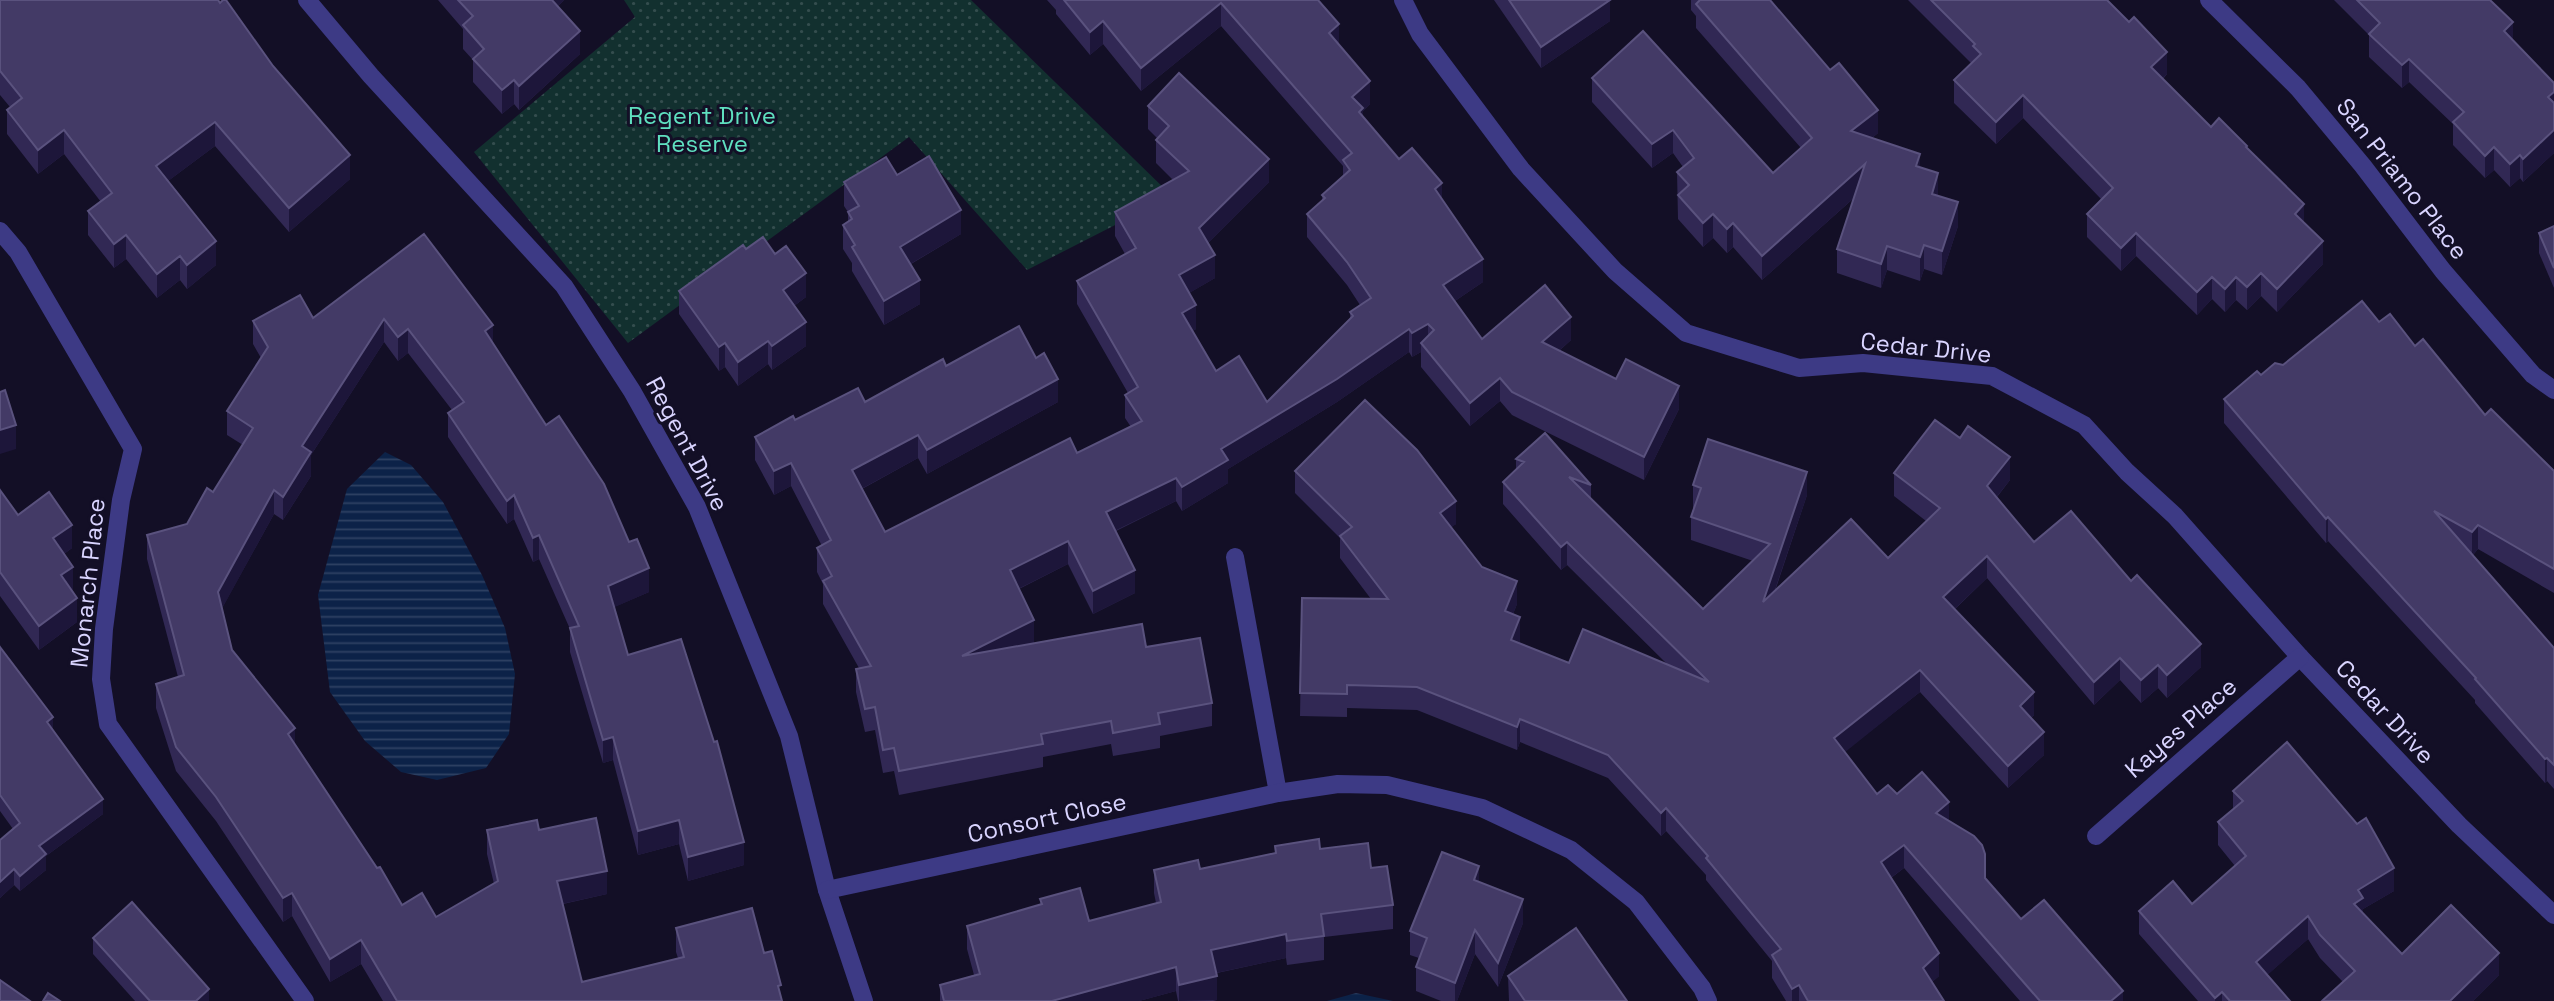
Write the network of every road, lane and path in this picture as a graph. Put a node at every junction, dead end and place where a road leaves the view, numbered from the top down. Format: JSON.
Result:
{"nodes":[{"id":1,"x":307,"y":0,"type":"edge"},
{"id":2,"x":1403,"y":0,"type":"edge"},
{"id":3,"x":2209,"y":0,"type":"edge"},
{"id":4,"x":0,"y":231,"type":"edge"},
{"id":5,"x":2554,"y":390,"type":"edge"},
{"id":6,"x":1235,"y":557,"type":"dead end"},
{"id":7,"x":2300,"y":657,"type":"junction"},
{"id":8,"x":1278,"y":793,"type":"junction"},
{"id":9,"x":2095,"y":836,"type":"dead end"},
{"id":10,"x":827,"y":890,"type":"junction"},
{"id":11,"x":2554,"y":915,"type":"edge"},
{"id":12,"x":305,"y":1001,"type":"edge"},
{"id":13,"x":864,"y":1001,"type":"edge"},
{"id":14,"x":1708,"y":1001,"type":"edge"}],
"edges":[{"from":1,"to":10,"type":"street","name":"Regent Drive"},
{"from":2,"to":7,"type":"street","name":"Cedar Drive"},
{"from":3,"to":5,"type":"street","name":"San Priamo Place"},
{"from":4,"to":12,"type":"street","name":"Monarch Place"},
{"from":6,"to":8,"type":"street"},
{"from":7,"to":9,"type":"street","name":"Kayes Place"},
{"from":7,"to":11,"type":"street","name":"Cedar Drive"},
{"from":8,"to":10,"type":"street","name":"Consort Close"},
{"from":8,"to":14,"type":"street","name":"Consort Close"},
{"from":10,"to":13,"type":"street","name":"Regent Drive"}]}
